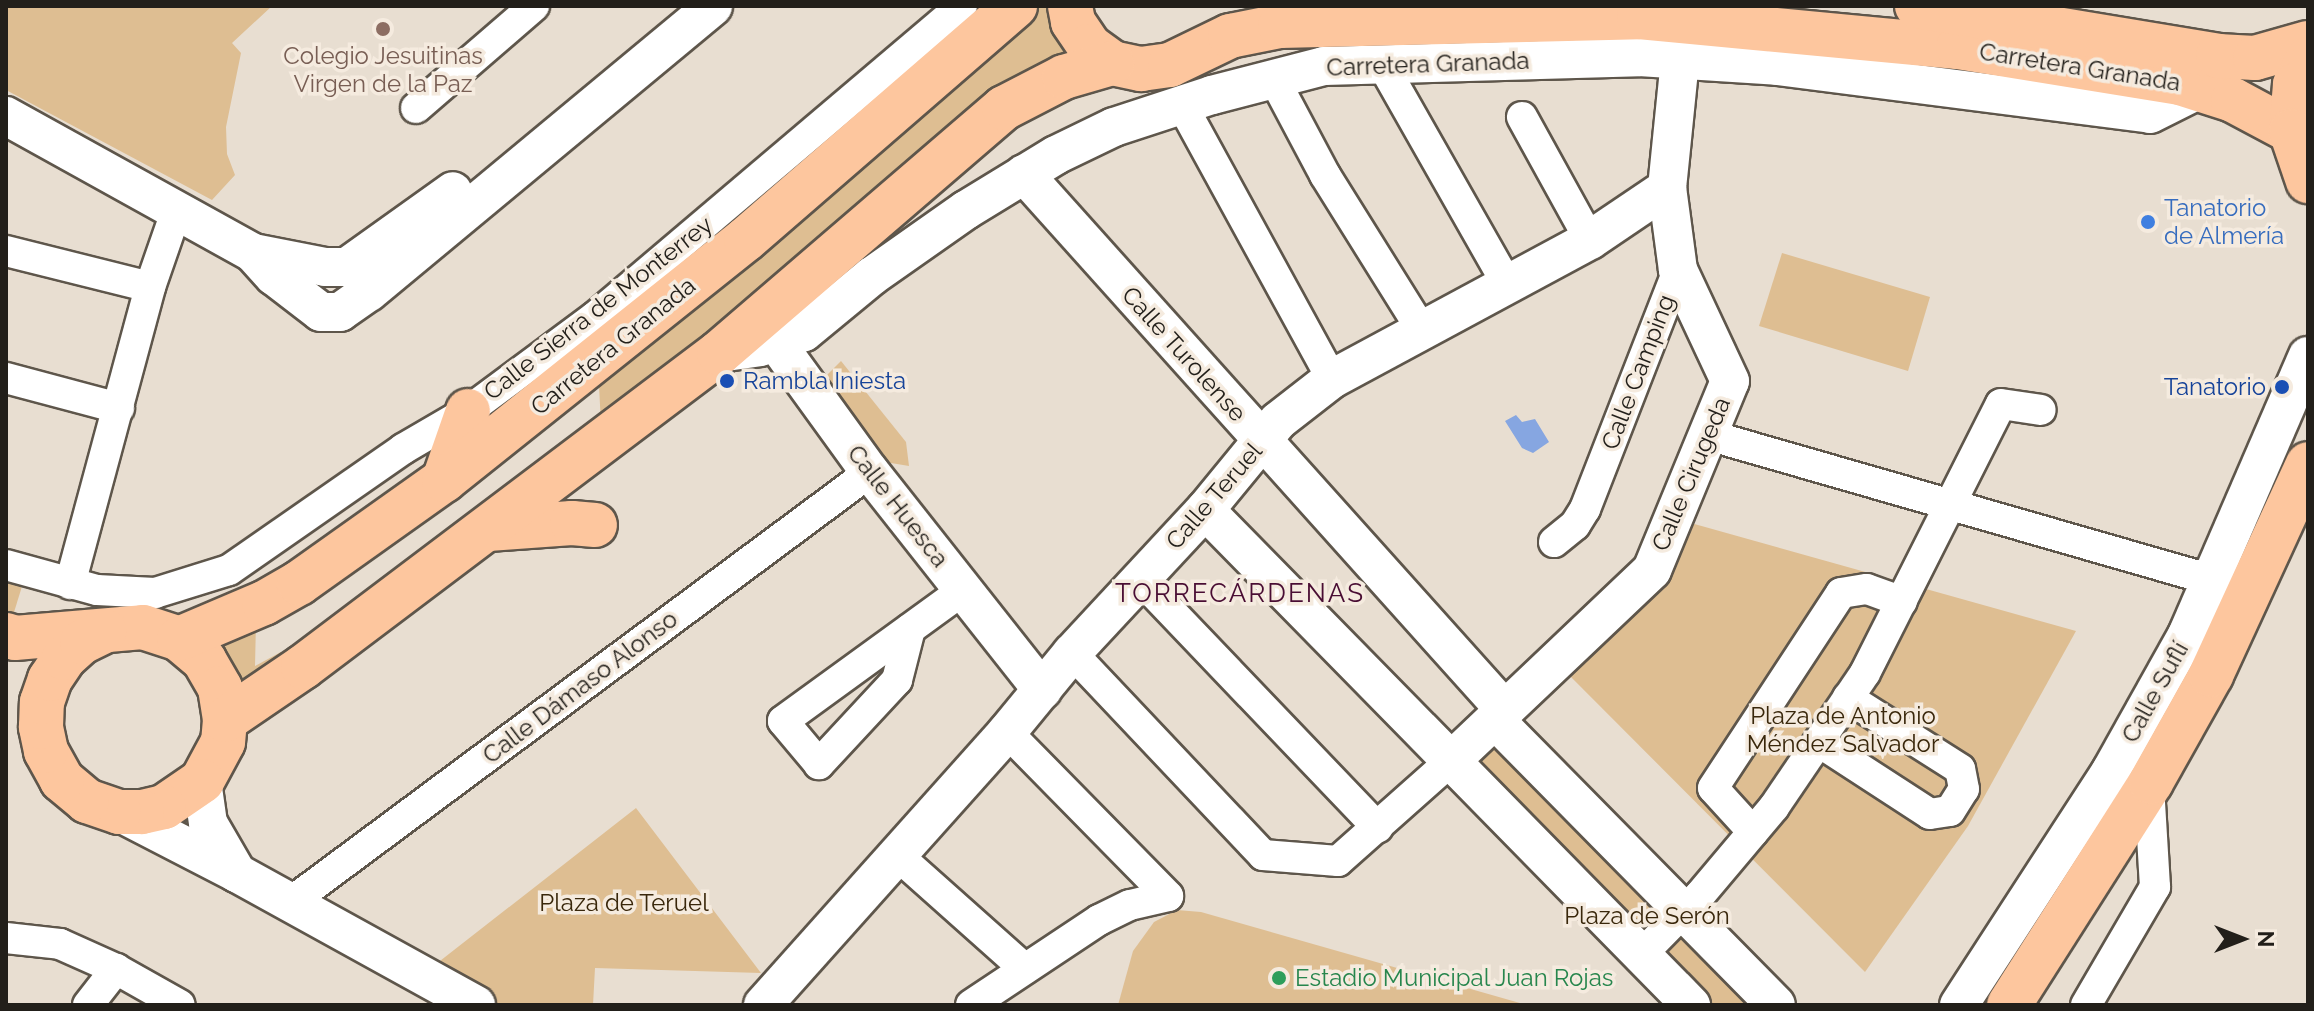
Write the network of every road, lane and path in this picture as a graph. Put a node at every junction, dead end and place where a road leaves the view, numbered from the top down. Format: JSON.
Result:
{"nodes":[{"id":1,"x":534,"y":6,"type":"edge"},
{"id":2,"x":677,"y":6,"type":"edge"},
{"id":3,"x":713,"y":6,"type":"edge"},
{"id":4,"x":962,"y":6,"type":"edge"},
{"id":5,"x":1015,"y":6,"type":"edge"},
{"id":6,"x":1070,"y":6,"type":"edge"},
{"id":7,"x":1220,"y":6,"type":"edge"},
{"id":8,"x":1917,"y":6,"type":"edge"},
{"id":9,"x":2308,"y":43,"type":"edge"},
{"id":10,"x":1196,"y":50,"type":"junction"},
{"id":11,"x":2308,"y":59,"type":"edge"},
{"id":12,"x":1680,"y":61,"type":"junction"},
{"id":13,"x":1381,"y":62,"type":"junction"},
{"id":14,"x":1112,"y":63,"type":"junction"},
{"id":15,"x":1274,"y":79,"type":"junction"},
{"id":16,"x":2202,"y":88,"type":"junction"},
{"id":17,"x":1182,"y":105,"type":"junction"},
{"id":18,"x":416,"y":108,"type":"dead end"},
{"id":19,"x":6,"y":116,"type":"edge"},
{"id":20,"x":1522,"y":117,"type":"dead end"},
{"id":21,"x":2291,"y":131,"type":"junction"},
{"id":22,"x":1024,"y":174,"type":"junction"},
{"id":23,"x":2308,"y":181,"type":"edge"},
{"id":24,"x":1667,"y":188,"type":"junction"},
{"id":25,"x":177,"y":209,"type":"junction"},
{"id":26,"x":1590,"y":240,"type":"junction"},
{"id":27,"x":6,"y":251,"type":"edge"},
{"id":28,"x":253,"y":253,"type":"junction"},
{"id":29,"x":1678,"y":270,"type":"junction"},
{"id":30,"x":1507,"y":284,"type":"junction"},
{"id":31,"x":150,"y":287,"type":"junction"},
{"id":32,"x":767,"y":330,"type":"junction"},
{"id":33,"x":1422,"y":330,"type":"junction"},
{"id":34,"x":2308,"y":356,"type":"edge"},
{"id":35,"x":6,"y":378,"type":"edge"},
{"id":36,"x":1332,"y":379,"type":"junction"},
{"id":37,"x":119,"y":408,"type":"junction"},
{"id":38,"x":2041,"y":410,"type":"dead end"},
{"id":39,"x":468,"y":411,"type":"junction"},
{"id":40,"x":1708,"y":435,"type":"junction"},
{"id":41,"x":1262,"y":441,"type":"junction"},
{"id":42,"x":2308,"y":464,"type":"edge"},
{"id":43,"x":870,"y":472,"type":"junction"},
{"id":44,"x":444,"y":480,"type":"junction"},
{"id":45,"x":1952,"y":506,"type":"junction"},
{"id":46,"x":1205,"y":510,"type":"junction"},
{"id":47,"x":595,"y":525,"type":"dead end"},
{"id":48,"x":488,"y":529,"type":"junction"},
{"id":49,"x":1554,"y":542,"type":"dead end"},
{"id":50,"x":6,"y":565,"type":"edge"},
{"id":51,"x":1140,"y":579,"type":"junction"},
{"id":52,"x":2212,"y":580,"type":"junction"},
{"id":53,"x":70,"y":584,"type":"junction"},
{"id":54,"x":963,"y":590,"type":"junction"},
{"id":55,"x":1902,"y":602,"type":"junction"},
{"id":56,"x":910,"y":629,"type":"junction"},
{"id":57,"x":105,"y":631,"type":"junction"},
{"id":58,"x":6,"y":635,"type":"edge"},
{"id":59,"x":179,"y":639,"type":"junction"},
{"id":60,"x":1072,"y":653,"type":"junction"},
{"id":61,"x":1042,"y":690,"type":"junction"},
{"id":62,"x":1848,"y":698,"type":"junction"},
{"id":63,"x":1500,"y":715,"type":"junction"},
{"id":64,"x":225,"y":720,"type":"junction"},
{"id":65,"x":6,"y":727,"type":"edge"},
{"id":66,"x":1007,"y":732,"type":"junction"},
{"id":67,"x":1819,"y":742,"type":"junction"},
{"id":68,"x":46,"y":751,"type":"junction"},
{"id":69,"x":1453,"y":759,"type":"junction"},
{"id":70,"x":202,"y":781,"type":"junction"},
{"id":71,"x":2149,"y":785,"type":"junction"},
{"id":72,"x":119,"y":812,"type":"junction"},
{"id":73,"x":1378,"y":828,"type":"junction"},
{"id":74,"x":1753,"y":832,"type":"junction"},
{"id":75,"x":897,"y":855,"type":"junction"},
{"id":76,"x":237,"y":873,"type":"junction"},
{"id":77,"x":291,"y":902,"type":"junction"},
{"id":78,"x":1685,"y":910,"type":"junction"},
{"id":79,"x":6,"y":938,"type":"edge"},
{"id":80,"x":1642,"y":954,"type":"junction"},
{"id":81,"x":116,"y":969,"type":"junction"},
{"id":82,"x":1025,"y":969,"type":"junction"},
{"id":83,"x":88,"y":1005,"type":"edge"},
{"id":84,"x":180,"y":1005,"type":"edge"},
{"id":85,"x":476,"y":1005,"type":"edge"},
{"id":86,"x":763,"y":1005,"type":"edge"},
{"id":87,"x":971,"y":1005,"type":"edge"},
{"id":88,"x":1691,"y":1005,"type":"edge"},
{"id":89,"x":1776,"y":1005,"type":"edge"},
{"id":90,"x":1959,"y":1005,"type":"edge"},
{"id":91,"x":2009,"y":1005,"type":"edge"},
{"id":92,"x":2086,"y":1005,"type":"edge"}],
"edges":[{"from":1,"to":18,"type":"street"},
{"from":2,"to":28,"type":"street"},
{"from":3,"to":28,"type":"street"},
{"from":4,"to":39,"type":"street","name":"Calle Sierra de Monterrey"},
{"from":5,"to":44,"type":"main road","name":"Carretera Granada"},
{"from":6,"to":14,"type":"main road"},
{"from":7,"to":10,"type":"main road"},
{"from":8,"to":9,"type":"main road","name":"Carretera Granada"},
{"from":10,"to":14,"type":"main road","name":"Carretera Granada"},
{"from":10,"to":16,"type":"main road","name":"Carretera Granada"},
{"from":11,"to":21,"type":"main road"},
{"from":12,"to":13,"type":"street","name":"Carretera Granada"},
{"from":12,"to":16,"type":"street","name":"Carretera Granada"},
{"from":12,"to":24,"type":"street"},
{"from":13,"to":15,"type":"street","name":"Carretera Granada"},
{"from":13,"to":30,"type":"street"},
{"from":14,"to":32,"type":"main road","name":"Carretera Granada"},
{"from":15,"to":17,"type":"street","name":"Carretera Granada"},
{"from":15,"to":33,"type":"street"},
{"from":16,"to":21,"type":"main road","name":"Carretera Granada"},
{"from":17,"to":22,"type":"street","name":"Carretera Granada"},
{"from":17,"to":36,"type":"street"},
{"from":19,"to":25,"type":"street"},
{"from":20,"to":26,"type":"street"},
{"from":21,"to":23,"type":"main road"},
{"from":22,"to":32,"type":"street","name":"Carretera Granada"},
{"from":22,"to":41,"type":"street","name":"Calle Turolense"},
{"from":24,"to":26,"type":"street","name":"Calle Teruel"},
{"from":24,"to":29,"type":"street","name":"Calle Camping"},
{"from":25,"to":28,"type":"street"},
{"from":25,"to":31,"type":"street"},
{"from":26,"to":30,"type":"street","name":"Calle Teruel"},
{"from":27,"to":31,"type":"street"},
{"from":29,"to":40,"type":"street","name":"Calle Cirugeda"},
{"from":29,"to":49,"type":"street","name":"Calle Camping"},
{"from":30,"to":33,"type":"street","name":"Calle Teruel"},
{"from":31,"to":37,"type":"street"},
{"from":32,"to":43,"type":"street","name":"Calle Huesca"},
{"from":32,"to":48,"type":"main road","name":"Carretera Granada"},
{"from":33,"to":36,"type":"street","name":"Calle Teruel"},
{"from":34,"to":52,"type":"street","name":"Calle Suflí"},
{"from":35,"to":37,"type":"street"},
{"from":36,"to":41,"type":"street","name":"Calle Teruel"},
{"from":37,"to":53,"type":"street"},
{"from":38,"to":45,"type":"street"},
{"from":39,"to":44,"type":"main road"},
{"from":39,"to":53,"type":"street","name":"Calle Sierra de Monterrey"},
{"from":40,"to":45,"type":"street"},
{"from":40,"to":63,"type":"street","name":"Calle Cirugeda"},
{"from":41,"to":46,"type":"street","name":"Calle Teruel"},
{"from":41,"to":63,"type":"street","name":"Calle Turolense"},
{"from":42,"to":71,"type":"main road","name":"Calle Suflí"},
{"from":43,"to":54,"type":"street","name":"Calle Huesca"},
{"from":43,"to":77,"type":"street","name":"Calle Dámaso Alonso"},
{"from":44,"to":59,"type":"main road","name":"Carretera Granada"},
{"from":45,"to":52,"type":"street"},
{"from":45,"to":55,"type":"street"},
{"from":46,"to":51,"type":"street","name":"Calle Teruel"},
{"from":46,"to":69,"type":"street"},
{"from":47,"to":48,"type":"main road"},
{"from":48,"to":64,"type":"main road","name":"Carretera Granada"},
{"from":50,"to":53,"type":"street","name":"Calle Sierra de Monterrey"},
{"from":51,"to":60,"type":"street","name":"Calle Teruel"},
{"from":51,"to":73,"type":"street"},
{"from":52,"to":90,"type":"street","name":"Calle Suflí"},
{"from":54,"to":56,"type":"street"},
{"from":54,"to":61,"type":"street","name":"Calle Huesca"},
{"from":55,"to":62,"type":"street"},
{"from":55,"to":74,"type":"street"},
{"from":56,"to":56,"type":"street"},
{"from":57,"to":58,"type":"main road"},
{"from":57,"to":59,"type":"main road"},
{"from":57,"to":68,"type":"main road"},
{"from":59,"to":64,"type":"main road"},
{"from":60,"to":61,"type":"street","name":"Calle Teruel"},
{"from":60,"to":73,"type":"street"},
{"from":61,"to":66,"type":"street","name":"Calle Teruel"},
{"from":62,"to":67,"type":"street"},
{"from":62,"to":67,"type":"street"},
{"from":63,"to":69,"type":"street"},
{"from":63,"to":78,"type":"street"},
{"from":64,"to":70,"type":"main road"},
{"from":65,"to":68,"type":"main road"},
{"from":66,"to":75,"type":"street","name":"Calle Teruel"},
{"from":66,"to":82,"type":"street"},
{"from":67,"to":74,"type":"street"},
{"from":68,"to":72,"type":"main road"},
{"from":69,"to":73,"type":"street"},
{"from":69,"to":80,"type":"street"},
{"from":70,"to":72,"type":"main road"},
{"from":70,"to":76,"type":"street"},
{"from":71,"to":91,"type":"main road","name":"Calle Suflí"},
{"from":71,"to":92,"type":"street"},
{"from":72,"to":76,"type":"street"},
{"from":74,"to":78,"type":"street"},
{"from":75,"to":82,"type":"street"},
{"from":75,"to":86,"type":"street","name":"Calle Teruel"},
{"from":76,"to":77,"type":"street"},
{"from":77,"to":85,"type":"street"},
{"from":78,"to":80,"type":"street"},
{"from":78,"to":89,"type":"street"},
{"from":79,"to":81,"type":"street"},
{"from":80,"to":88,"type":"street"},
{"from":81,"to":83,"type":"street"},
{"from":81,"to":84,"type":"street"},
{"from":82,"to":87,"type":"street"}]}
